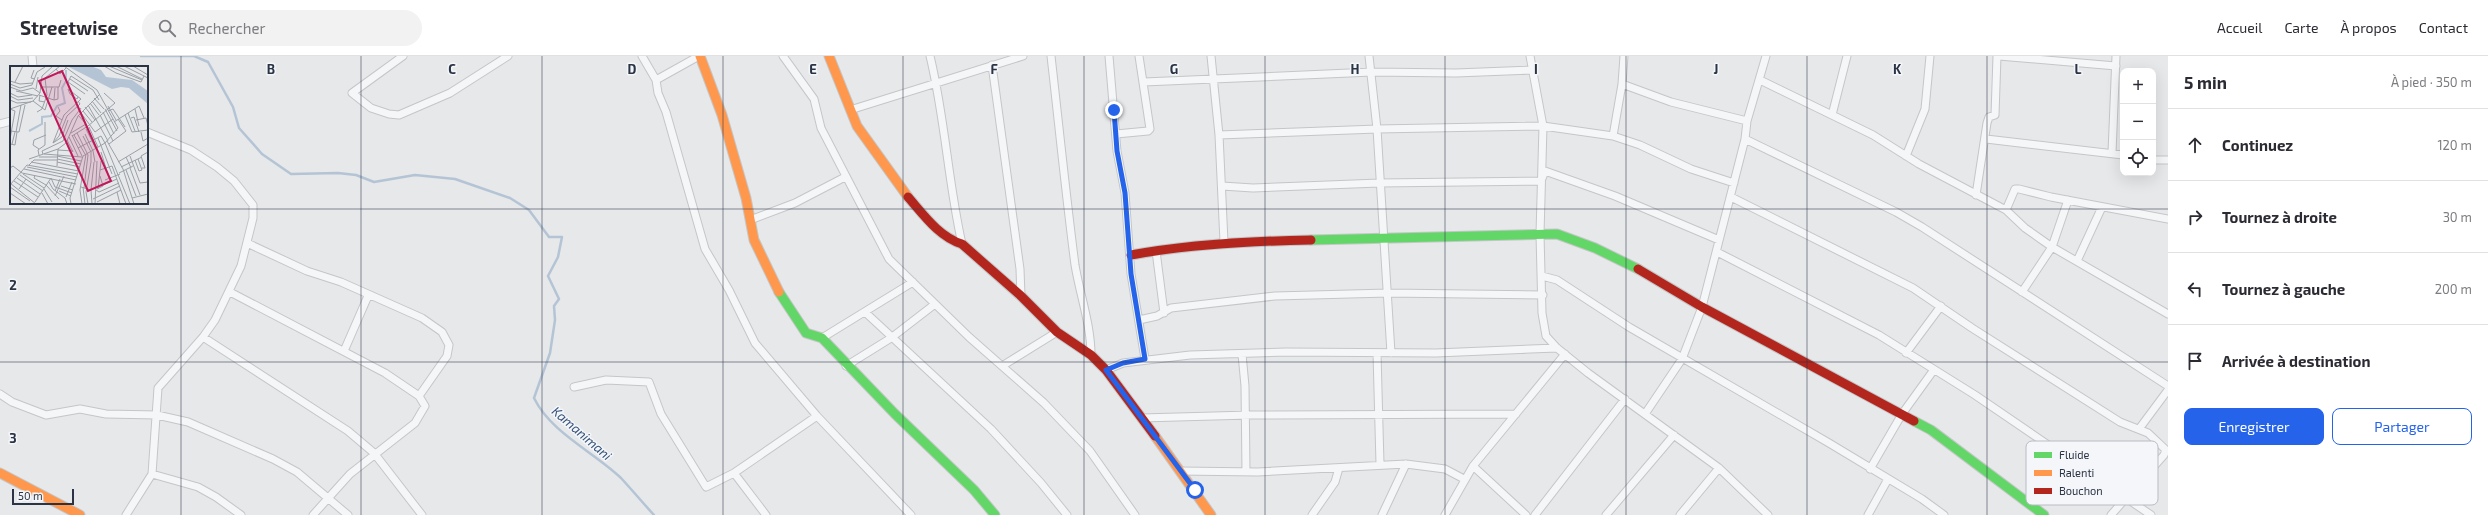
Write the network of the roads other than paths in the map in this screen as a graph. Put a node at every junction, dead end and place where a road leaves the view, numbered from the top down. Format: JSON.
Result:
{"nodes":[{"id":1,"x":32,"y":56,"type":"edge"},
{"id":2,"x":403,"y":56,"type":"edge"},
{"id":3,"x":508,"y":56,"type":"edge"},
{"id":4,"x":642,"y":56,"type":"edge"},
{"id":5,"x":700,"y":56,"type":"edge"},
{"id":6,"x":783,"y":56,"type":"edge"},
{"id":7,"x":829,"y":56,"type":"edge"},
{"id":8,"x":930,"y":56,"type":"edge"},
{"id":9,"x":1023,"y":56,"type":"edge"},
{"id":10,"x":1051,"y":56,"type":"edge"},
{"id":11,"x":1109,"y":56,"type":"edge"},
{"id":12,"x":1139,"y":56,"type":"edge"},
{"id":13,"x":1211,"y":56,"type":"edge"},
{"id":14,"x":1369,"y":56,"type":"edge"},
{"id":15,"x":1530,"y":56,"type":"edge"},
{"id":16,"x":1624,"y":56,"type":"edge"},
{"id":17,"x":1766,"y":56,"type":"edge"},
{"id":18,"x":1847,"y":56,"type":"edge"},
{"id":19,"x":1930,"y":56,"type":"edge"},
{"id":20,"x":1998,"y":56,"type":"edge"},
{"id":21,"x":2116,"y":56,"type":"edge"},
{"id":22,"x":992,"y":65,"type":"junction"},
{"id":23,"x":34,"y":66,"type":"edge"},
{"id":24,"x":2116,"y":66,"type":"junction"},
{"id":25,"x":1532,"y":70,"type":"junction"},
{"id":26,"x":1372,"y":72,"type":"junction"},
{"id":27,"x":1212,"y":79,"type":"junction"},
{"id":28,"x":656,"y":80,"type":"junction"},
{"id":29,"x":1760,"y":80,"type":"junction"},
{"id":30,"x":1144,"y":82,"type":"junction"},
{"id":31,"x":937,"y":83,"type":"junction"},
{"id":32,"x":1622,"y":84,"type":"junction"},
{"id":33,"x":850,"y":110,"type":"junction"},
{"id":34,"x":1832,"y":115,"type":"junction"},
{"id":35,"x":10,"y":121,"type":"edge"},
{"id":36,"x":1747,"y":121,"type":"junction"},
{"id":37,"x":0,"y":124,"type":"edge"},
{"id":38,"x":1543,"y":126,"type":"junction"},
{"id":39,"x":1377,"y":129,"type":"junction"},
{"id":40,"x":148,"y":132,"type":"edge"},
{"id":41,"x":1116,"y":134,"type":"junction"},
{"id":42,"x":1219,"y":135,"type":"junction"},
{"id":43,"x":1613,"y":136,"type":"junction"},
{"id":44,"x":1745,"y":139,"type":"junction"},
{"id":45,"x":1986,"y":139,"type":"junction"},
{"id":46,"x":2112,"y":153,"type":"junction"},
{"id":47,"x":2120,"y":154,"type":"edge"},
{"id":48,"x":1906,"y":156,"type":"junction"},
{"id":49,"x":2156,"y":160,"type":"edge"},
{"id":50,"x":2168,"y":160,"type":"edge"},
{"id":51,"x":845,"y":177,"type":"junction"},
{"id":52,"x":1541,"y":181,"type":"junction"},
{"id":53,"x":1379,"y":183,"type":"junction"},
{"id":54,"x":1734,"y":183,"type":"junction"},
{"id":55,"x":1222,"y":186,"type":"junction"},
{"id":56,"x":1976,"y":195,"type":"junction"},
{"id":57,"x":1731,"y":197,"type":"junction"},
{"id":58,"x":2068,"y":200,"type":"junction"},
{"id":59,"x":2102,"y":207,"type":"junction"},
{"id":60,"x":2006,"y":210,"type":"junction"},
{"id":61,"x":2168,"y":218,"type":"edge"},
{"id":62,"x":750,"y":220,"type":"junction"},
{"id":63,"x":1540,"y":234,"type":"junction"},
{"id":64,"x":1384,"y":239,"type":"junction"},
{"id":65,"x":1719,"y":240,"type":"junction"},
{"id":66,"x":1224,"y":242,"type":"junction"},
{"id":67,"x":247,"y":243,"type":"junction"},
{"id":68,"x":962,"y":244,"type":"junction"},
{"id":69,"x":2052,"y":247,"type":"junction"},
{"id":70,"x":1156,"y":251,"type":"junction"},
{"id":71,"x":1717,"y":252,"type":"junction"},
{"id":72,"x":1131,"y":255,"type":"junction"},
{"id":73,"x":2077,"y":261,"type":"junction"},
{"id":74,"x":1542,"y":276,"type":"junction"},
{"id":75,"x":913,"y":282,"type":"junction"},
{"id":76,"x":230,"y":292,"type":"junction"},
{"id":77,"x":2022,"y":292,"type":"junction"},
{"id":78,"x":1388,"y":293,"type":"junction"},
{"id":79,"x":1543,"y":295,"type":"junction"},
{"id":80,"x":368,"y":296,"type":"junction"},
{"id":81,"x":1021,"y":296,"type":"junction"},
{"id":82,"x":935,"y":304,"type":"junction"},
{"id":83,"x":1702,"y":306,"type":"junction"},
{"id":84,"x":1940,"y":306,"type":"junction"},
{"id":85,"x":866,"y":313,"type":"junction"},
{"id":86,"x":1164,"y":314,"type":"junction"},
{"id":87,"x":2168,"y":314,"type":"edge"},
{"id":88,"x":1139,"y":320,"type":"junction"},
{"id":89,"x":1057,"y":332,"type":"junction"},
{"id":90,"x":204,"y":337,"type":"junction"},
{"id":91,"x":822,"y":338,"type":"junction"},
{"id":92,"x":891,"y":338,"type":"junction"},
{"id":93,"x":1557,"y":348,"type":"junction"},
{"id":94,"x":344,"y":351,"type":"junction"},
{"id":95,"x":1377,"y":353,"type":"junction"},
{"id":96,"x":1391,"y":353,"type":"junction"},
{"id":97,"x":1906,"y":353,"type":"junction"},
{"id":98,"x":1242,"y":354,"type":"junction"},
{"id":99,"x":1565,"y":354,"type":"junction"},
{"id":100,"x":1090,"y":355,"type":"junction"},
{"id":101,"x":1145,"y":359,"type":"junction"},
{"id":102,"x":1682,"y":359,"type":"junction"},
{"id":103,"x":846,"y":366,"type":"junction"},
{"id":104,"x":1002,"y":366,"type":"junction"},
{"id":105,"x":1106,"y":370,"type":"junction"},
{"id":106,"x":1933,"y":371,"type":"junction"},
{"id":107,"x":2168,"y":386,"type":"edge"},
{"id":108,"x":574,"y":387,"type":"dead end"},
{"id":109,"x":2168,"y":390,"type":"edge"},
{"id":110,"x":0,"y":394,"type":"edge"},
{"id":111,"x":419,"y":396,"type":"junction"},
{"id":112,"x":1625,"y":399,"type":"junction"},
{"id":113,"x":1378,"y":413,"type":"junction"},
{"id":114,"x":1516,"y":414,"type":"junction"},
{"id":115,"x":1645,"y":414,"type":"junction"},
{"id":116,"x":1902,"y":414,"type":"junction"},
{"id":117,"x":157,"y":415,"type":"junction"},
{"id":118,"x":1244,"y":415,"type":"junction"},
{"id":119,"x":817,"y":416,"type":"junction"},
{"id":120,"x":1141,"y":418,"type":"junction"},
{"id":121,"x":2139,"y":429,"type":"junction"},
{"id":122,"x":1674,"y":435,"type":"junction"},
{"id":123,"x":2043,"y":441,"type":"edge"},
{"id":124,"x":2156,"y":441,"type":"edge"},
{"id":125,"x":2158,"y":442,"type":"edge"},
{"id":126,"x":374,"y":453,"type":"junction"},
{"id":127,"x":2166,"y":457,"type":"edge"},
{"id":128,"x":1380,"y":464,"type":"junction"},
{"id":129,"x":1406,"y":464,"type":"junction"},
{"id":130,"x":2158,"y":465,"type":"edge"},
{"id":131,"x":1474,"y":466,"type":"junction"},
{"id":132,"x":1339,"y":468,"type":"junction"},
{"id":133,"x":1719,"y":468,"type":"junction"},
{"id":134,"x":1870,"y":469,"type":"junction"},
{"id":135,"x":1180,"y":471,"type":"junction"},
{"id":136,"x":1246,"y":472,"type":"junction"},
{"id":137,"x":0,"y":473,"type":"edge"},
{"id":138,"x":734,"y":473,"type":"junction"},
{"id":139,"x":152,"y":474,"type":"junction"},
{"id":140,"x":1464,"y":479,"type":"junction"},
{"id":141,"x":1888,"y":479,"type":"junction"},
{"id":142,"x":329,"y":497,"type":"junction"},
{"id":143,"x":2026,"y":501,"type":"edge"},
{"id":144,"x":2032,"y":505,"type":"edge"},
{"id":145,"x":2120,"y":505,"type":"edge"},
{"id":146,"x":2137,"y":505,"type":"edge"},
{"id":147,"x":80,"y":515,"type":"edge"},
{"id":148,"x":126,"y":515,"type":"edge"},
{"id":149,"x":241,"y":515,"type":"edge"},
{"id":150,"x":313,"y":515,"type":"edge"},
{"id":151,"x":348,"y":515,"type":"edge"},
{"id":152,"x":422,"y":515,"type":"edge"},
{"id":153,"x":766,"y":515,"type":"edge"},
{"id":154,"x":911,"y":515,"type":"edge"},
{"id":155,"x":995,"y":515,"type":"edge"},
{"id":156,"x":1067,"y":515,"type":"edge"},
{"id":157,"x":1136,"y":515,"type":"edge"},
{"id":158,"x":1210,"y":515,"type":"edge"},
{"id":159,"x":1312,"y":515,"type":"edge"},
{"id":160,"x":1382,"y":515,"type":"edge"},
{"id":161,"x":1445,"y":515,"type":"edge"},
{"id":162,"x":1526,"y":515,"type":"edge"},
{"id":163,"x":1535,"y":515,"type":"edge"},
{"id":164,"x":1606,"y":515,"type":"edge"},
{"id":165,"x":1680,"y":515,"type":"edge"},
{"id":166,"x":1767,"y":515,"type":"edge"},
{"id":167,"x":1868,"y":515,"type":"edge"},
{"id":168,"x":1944,"y":515,"type":"edge"},
{"id":169,"x":2044,"y":515,"type":"edge"},
{"id":170,"x":2111,"y":515,"type":"edge"},
{"id":171,"x":2151,"y":515,"type":"edge"}],
"edges":[{"from":1,"to":23,"type":"street"},
{"from":2,"to":3,"type":"street"},
{"from":4,"to":28,"type":"street"},
{"from":5,"to":28,"type":"street"},
{"from":5,"to":62,"type":"street"},
{"from":6,"to":51,"type":"street"},
{"from":7,"to":33,"type":"street"},
{"from":8,"to":31,"type":"street"},
{"from":9,"to":22,"type":"street"},
{"from":10,"to":100,"type":"street"},
{"from":11,"to":41,"type":"street"},
{"from":12,"to":30,"type":"street"},
{"from":13,"to":27,"type":"street"},
{"from":14,"to":26,"type":"street"},
{"from":15,"to":25,"type":"street"},
{"from":16,"to":32,"type":"street"},
{"from":17,"to":29,"type":"street"},
{"from":18,"to":34,"type":"street"},
{"from":19,"to":48,"type":"street"},
{"from":20,"to":24,"type":"street"},
{"from":20,"to":45,"type":"street"},
{"from":21,"to":24,"type":"street"},
{"from":22,"to":31,"type":"street"},
{"from":22,"to":81,"type":"street"},
{"from":24,"to":46,"type":"street"},
{"from":25,"to":26,"type":"street"},
{"from":25,"to":38,"type":"street"},
{"from":26,"to":27,"type":"street"},
{"from":26,"to":39,"type":"street"},
{"from":27,"to":30,"type":"street"},
{"from":27,"to":42,"type":"street"},
{"from":28,"to":119,"type":"street"},
{"from":29,"to":34,"type":"street"},
{"from":29,"to":36,"type":"street"},
{"from":30,"to":41,"type":"street"},
{"from":31,"to":33,"type":"street"},
{"from":31,"to":68,"type":"street"},
{"from":32,"to":36,"type":"street"},
{"from":32,"to":43,"type":"street"},
{"from":33,"to":68,"type":"street"},
{"from":34,"to":48,"type":"street"},
{"from":35,"to":37,"type":"street"},
{"from":36,"to":44,"type":"street"},
{"from":38,"to":39,"type":"street"},
{"from":38,"to":43,"type":"street"},
{"from":38,"to":52,"type":"street"},
{"from":39,"to":42,"type":"street"},
{"from":39,"to":53,"type":"street"},
{"from":40,"to":67,"type":"street"},
{"from":41,"to":72,"type":"street"},
{"from":42,"to":55,"type":"street"},
{"from":43,"to":54,"type":"street"},
{"from":44,"to":54,"type":"street"},
{"from":44,"to":77,"type":"street"},
{"from":45,"to":46,"type":"street"},
{"from":45,"to":56,"type":"street"},
{"from":46,"to":47,"type":"street"},
{"from":48,"to":56,"type":"street"},
{"from":49,"to":50,"type":"street"},
{"from":51,"to":62,"type":"street"},
{"from":51,"to":75,"type":"street"},
{"from":52,"to":53,"type":"street"},
{"from":52,"to":63,"type":"street"},
{"from":52,"to":65,"type":"street"},
{"from":53,"to":55,"type":"street"},
{"from":53,"to":64,"type":"street"},
{"from":54,"to":57,"type":"street"},
{"from":55,"to":66,"type":"street"},
{"from":56,"to":60,"type":"street"},
{"from":57,"to":65,"type":"street"},
{"from":57,"to":84,"type":"street"},
{"from":58,"to":59,"type":"street"},
{"from":58,"to":60,"type":"street"},
{"from":58,"to":69,"type":"street"},
{"from":59,"to":61,"type":"street"},
{"from":59,"to":73,"type":"street"},
{"from":60,"to":69,"type":"street"},
{"from":62,"to":91,"type":"street"},
{"from":63,"to":64,"type":"street"},
{"from":63,"to":74,"type":"street"},
{"from":63,"to":83,"type":"street"},
{"from":64,"to":66,"type":"street"},
{"from":64,"to":78,"type":"street"},
{"from":65,"to":71,"type":"street"},
{"from":66,"to":70,"type":"street"},
{"from":67,"to":76,"type":"street"},
{"from":67,"to":80,"type":"street"},
{"from":68,"to":81,"type":"street"},
{"from":69,"to":73,"type":"street"},
{"from":69,"to":77,"type":"street"},
{"from":70,"to":72,"type":"street"},
{"from":70,"to":86,"type":"street"},
{"from":71,"to":83,"type":"street"},
{"from":71,"to":97,"type":"street"},
{"from":72,"to":88,"type":"street"},
{"from":73,"to":87,"type":"street"},
{"from":74,"to":79,"type":"street"},
{"from":74,"to":102,"type":"street"},
{"from":75,"to":82,"type":"street"},
{"from":75,"to":85,"type":"street"},
{"from":76,"to":90,"type":"street"},
{"from":76,"to":94,"type":"street"},
{"from":77,"to":107,"type":"street"},
{"from":78,"to":79,"type":"street"},
{"from":78,"to":86,"type":"street"},
{"from":78,"to":96,"type":"street"},
{"from":79,"to":93,"type":"street"},
{"from":80,"to":94,"type":"street"},
{"from":80,"to":111,"type":"street"},
{"from":81,"to":89,"type":"street"},
{"from":82,"to":92,"type":"street"},
{"from":82,"to":104,"type":"street"},
{"from":83,"to":102,"type":"street"},
{"from":83,"to":116,"type":"street"},
{"from":84,"to":97,"type":"street"},
{"from":84,"to":121,"type":"street"},
{"from":85,"to":91,"type":"street"},
{"from":85,"to":92,"type":"street"},
{"from":86,"to":88,"type":"street"},
{"from":88,"to":101,"type":"street"},
{"from":89,"to":100,"type":"street"},
{"from":89,"to":104,"type":"street"},
{"from":90,"to":117,"type":"street"},
{"from":90,"to":126,"type":"street"},
{"from":91,"to":103,"type":"street"},
{"from":92,"to":103,"type":"street"},
{"from":92,"to":156,"type":"street"},
{"from":93,"to":96,"type":"street"},
{"from":93,"to":99,"type":"street"},
{"from":94,"to":111,"type":"street"},
{"from":95,"to":96,"type":"street"},
{"from":95,"to":98,"type":"street"},
{"from":95,"to":113,"type":"street"},
{"from":97,"to":106,"type":"street"},
{"from":98,"to":101,"type":"street"},
{"from":98,"to":118,"type":"street"},
{"from":99,"to":112,"type":"street"},
{"from":99,"to":114,"type":"street"},
{"from":100,"to":105,"type":"street"},
{"from":101,"to":105,"type":"street"},
{"from":102,"to":115,"type":"street"},
{"from":102,"to":134,"type":"street"},
{"from":103,"to":155,"type":"street"},
{"from":104,"to":157,"type":"street"},
{"from":105,"to":120,"type":"street"},
{"from":106,"to":116,"type":"street"},
{"from":106,"to":123,"type":"street"},
{"from":108,"to":138,"type":"street"},
{"from":109,"to":121,"type":"street"},
{"from":110,"to":117,"type":"street"},
{"from":111,"to":126,"type":"street"},
{"from":112,"to":115,"type":"street"},
{"from":112,"to":163,"type":"street"},
{"from":113,"to":114,"type":"street"},
{"from":113,"to":118,"type":"street"},
{"from":113,"to":128,"type":"street"},
{"from":114,"to":131,"type":"street"},
{"from":115,"to":122,"type":"street"},
{"from":116,"to":134,"type":"street"},
{"from":116,"to":143,"type":"street"},
{"from":117,"to":139,"type":"street"},
{"from":117,"to":142,"type":"street"},
{"from":118,"to":120,"type":"street"},
{"from":118,"to":136,"type":"street"},
{"from":119,"to":138,"type":"street"},
{"from":119,"to":154,"type":"street"},
{"from":120,"to":135,"type":"street"},
{"from":121,"to":124,"type":"street"},
{"from":122,"to":133,"type":"street"},
{"from":122,"to":164,"type":"street"},
{"from":125,"to":127,"type":"street"},
{"from":126,"to":142,"type":"street"},
{"from":126,"to":152,"type":"street"},
{"from":127,"to":130,"type":"street"},
{"from":128,"to":129,"type":"street"},
{"from":128,"to":132,"type":"street"},
{"from":129,"to":140,"type":"street"},
{"from":129,"to":160,"type":"street"},
{"from":131,"to":140,"type":"street"},
{"from":131,"to":162,"type":"street"},
{"from":132,"to":136,"type":"street"},
{"from":132,"to":159,"type":"street"},
{"from":133,"to":165,"type":"street"},
{"from":133,"to":166,"type":"street"},
{"from":134,"to":141,"type":"street"},
{"from":135,"to":136,"type":"street"},
{"from":135,"to":158,"type":"street"},
{"from":137,"to":147,"type":"street"},
{"from":138,"to":153,"type":"street"},
{"from":139,"to":148,"type":"street"},
{"from":139,"to":149,"type":"street"},
{"from":140,"to":161,"type":"street"},
{"from":141,"to":167,"type":"street"},
{"from":141,"to":168,"type":"street"},
{"from":142,"to":150,"type":"street"},
{"from":142,"to":151,"type":"street"},
{"from":144,"to":169,"type":"street"},
{"from":145,"to":170,"type":"street"},
{"from":146,"to":171,"type":"street"}]}
